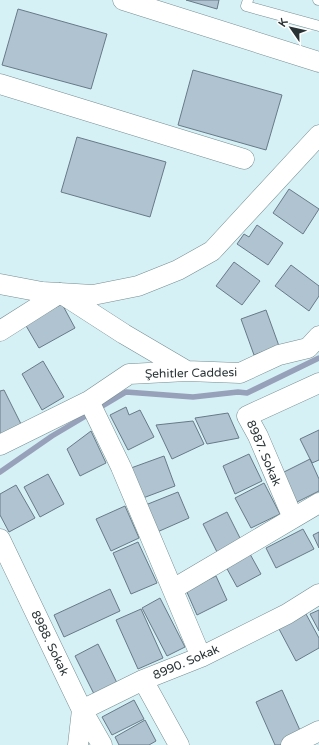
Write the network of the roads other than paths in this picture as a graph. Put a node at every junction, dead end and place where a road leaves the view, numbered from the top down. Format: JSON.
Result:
{"nodes":[{"id":1,"x":123,"y":0,"type":"edge"},
{"id":2,"x":248,"y":0,"type":"edge"},
{"id":3,"x":319,"y":26,"type":"edge"},
{"id":4,"x":319,"y":62,"type":"edge"},
{"id":5,"x":0,"y":84,"type":"edge"},
{"id":6,"x":319,"y":135,"type":"edge"},
{"id":7,"x":244,"y":159,"type":"dead end"},
{"id":8,"x":0,"y":284,"type":"edge"},
{"id":9,"x":60,"y":293,"type":"junction"},
{"id":10,"x":0,"y":331,"type":"edge"},
{"id":11,"x":319,"y":336,"type":"edge"},
{"id":12,"x":187,"y":371,"type":"junction"},
{"id":13,"x":318,"y":386,"type":"edge"},
{"id":14,"x":90,"y":401,"type":"junction"},
{"id":15,"x":0,"y":445,"type":"edge"},
{"id":16,"x":319,"y":503,"type":"edge"},
{"id":17,"x":293,"y":518,"type":"junction"},
{"id":18,"x":0,"y":539,"type":"edge"},
{"id":19,"x":173,"y":589,"type":"junction"},
{"id":20,"x":319,"y":594,"type":"edge"},
{"id":21,"x":201,"y":657,"type":"junction"},
{"id":22,"x":143,"y":680,"type":"junction"},
{"id":23,"x":82,"y":710,"type":"junction"},
{"id":24,"x":319,"y":731,"type":"edge"},
{"id":25,"x":78,"y":745,"type":"edge"},
{"id":26,"x":102,"y":745,"type":"edge"},
{"id":27,"x":179,"y":745,"type":"edge"},
{"id":28,"x":291,"y":745,"type":"edge"}],
"edges":[{"from":1,"to":4,"type":"street"},
{"from":2,"to":3,"type":"lane"},
{"from":5,"to":7,"type":"street"},
{"from":6,"to":9,"type":"street"},
{"from":8,"to":9,"type":"street"},
{"from":9,"to":10,"type":"street"},
{"from":9,"to":12,"type":"street"},
{"from":11,"to":12,"type":"street","name":"Şehitler Caddesi"},
{"from":12,"to":14,"type":"street","name":"Şehitler Caddesi"},
{"from":13,"to":17,"type":"street","name":"8987. Sokak"},
{"from":14,"to":15,"type":"street","name":"Şehitler Caddesi"},
{"from":14,"to":19,"type":"street"},
{"from":16,"to":17,"type":"street"},
{"from":17,"to":19,"type":"street"},
{"from":18,"to":23,"type":"street","name":"8988. Sokak"},
{"from":19,"to":21,"type":"street"},
{"from":20,"to":21,"type":"street","name":"8990. Sokak"},
{"from":21,"to":22,"type":"street","name":"8990. Sokak"},
{"from":22,"to":23,"type":"street","name":"8990. Sokak"},
{"from":22,"to":27,"type":"street"},
{"from":23,"to":25,"type":"street"},
{"from":23,"to":26,"type":"street","name":"8988. Sokak"},
{"from":24,"to":28,"type":"street"}]}
